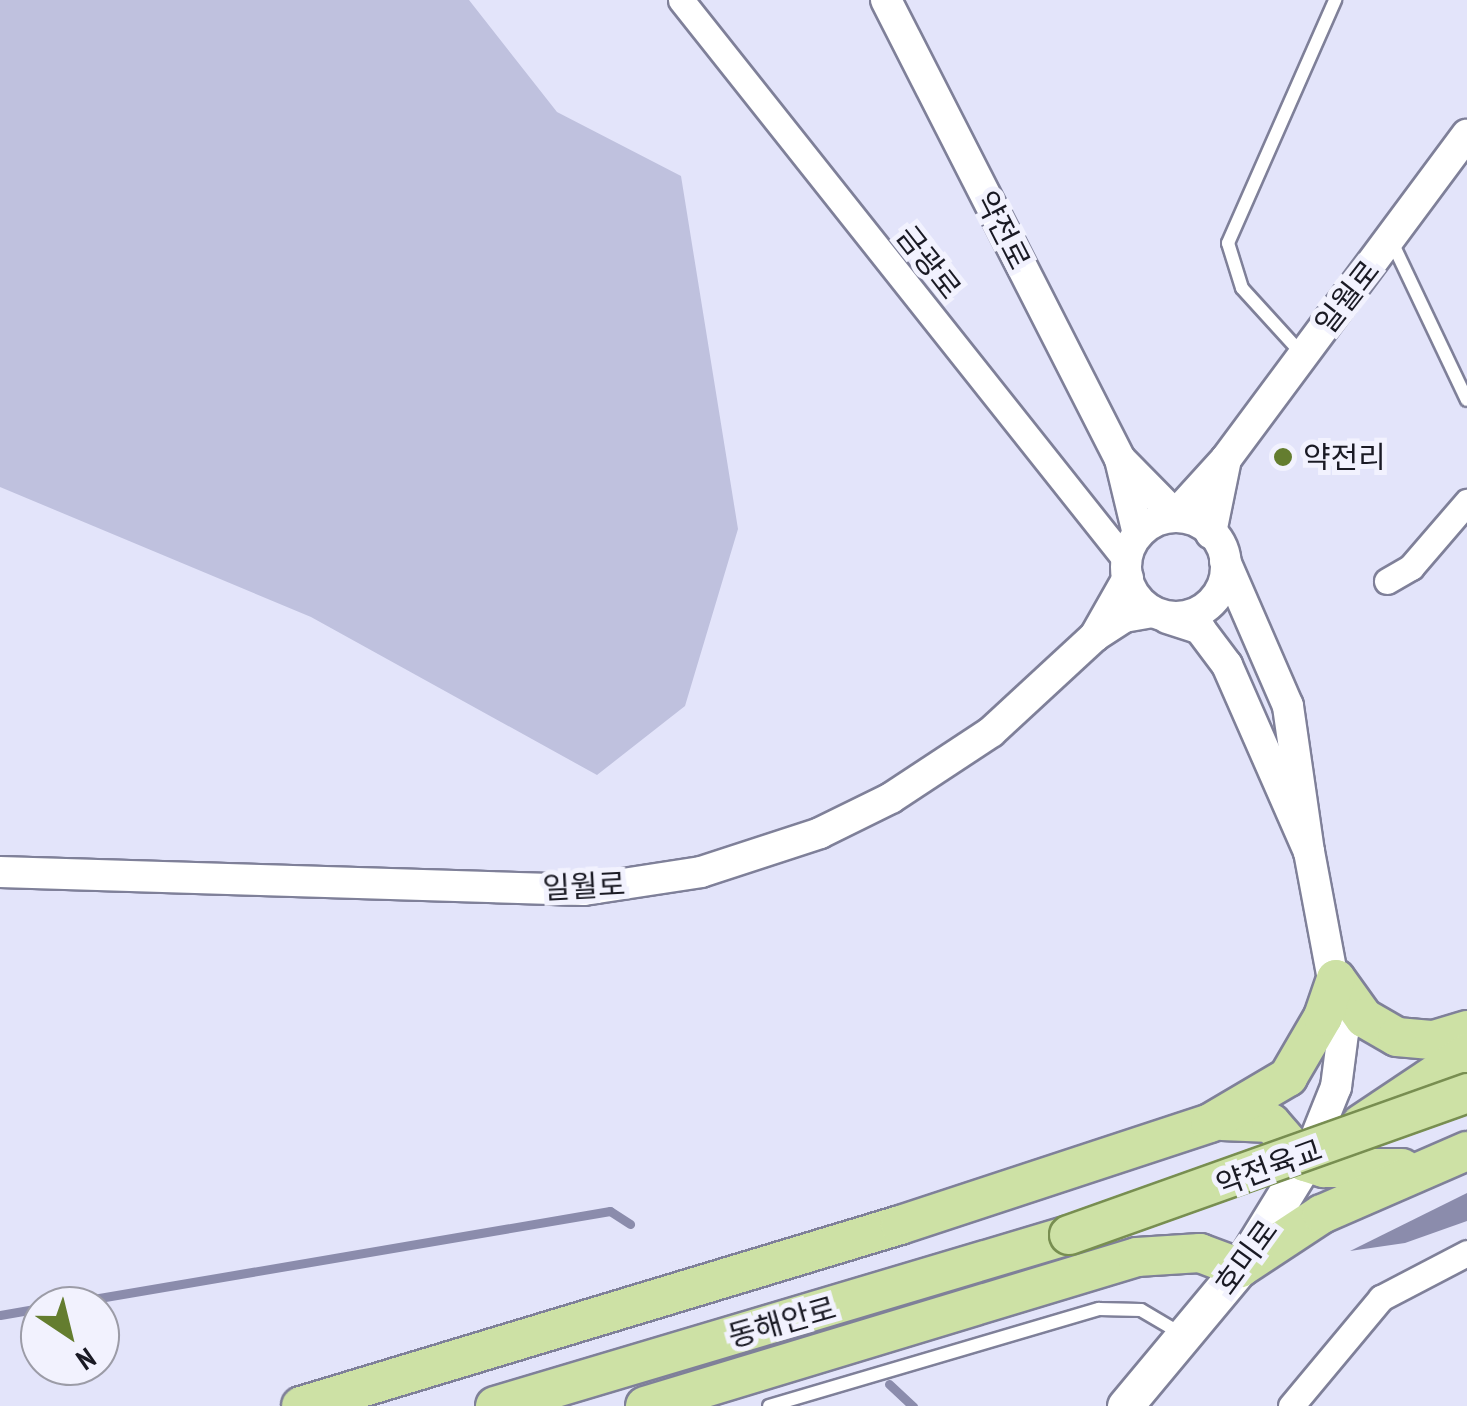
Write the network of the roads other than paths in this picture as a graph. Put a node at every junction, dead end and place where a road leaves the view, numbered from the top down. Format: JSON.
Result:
{"nodes":[{"id":1,"x":681,"y":0,"type":"edge"},
{"id":2,"x":886,"y":0,"type":"edge"},
{"id":3,"x":1335,"y":0,"type":"edge"},
{"id":4,"x":1467,"y":134,"type":"edge"},
{"id":5,"x":1391,"y":240,"type":"junction"},
{"id":6,"x":1302,"y":354,"type":"junction"},
{"id":7,"x":1467,"y":400,"type":"edge"},
{"id":8,"x":1120,"y":459,"type":"junction"},
{"id":9,"x":1226,"y":459,"type":"junction"},
{"id":10,"x":1467,"y":502,"type":"edge"},
{"id":11,"x":1175,"y":515,"type":"junction"},
{"id":12,"x":1211,"y":533,"type":"junction"},
{"id":13,"x":1131,"y":558,"type":"junction"},
{"id":14,"x":1225,"y":561,"type":"junction"},
{"id":15,"x":1386,"y":582,"type":"dead end"},
{"id":16,"x":1160,"y":615,"type":"junction"},
{"id":17,"x":1095,"y":636,"type":"junction"},
{"id":18,"x":1309,"y":852,"type":"junction"},
{"id":19,"x":0,"y":872,"type":"edge"},
{"id":20,"x":1336,"y":979,"type":"junction"},
{"id":21,"x":1467,"y":1030,"type":"edge"},
{"id":22,"x":1467,"y":1054,"type":"edge"},
{"id":23,"x":1467,"y":1094,"type":"edge"},
{"id":24,"x":1210,"y":1124,"type":"junction"},
{"id":25,"x":1467,"y":1152,"type":"edge"},
{"id":26,"x":1305,"y":1162,"type":"junction"},
{"id":27,"x":1429,"y":1166,"type":"junction"},
{"id":28,"x":1069,"y":1236,"type":"joint"},
{"id":29,"x":1467,"y":1253,"type":"edge"},
{"id":30,"x":1240,"y":1268,"type":"junction"},
{"id":31,"x":1187,"y":1336,"type":"junction"},
{"id":32,"x":300,"y":1406,"type":"edge"},
{"id":33,"x":495,"y":1406,"type":"edge"},
{"id":34,"x":646,"y":1406,"type":"edge"},
{"id":35,"x":768,"y":1406,"type":"edge"},
{"id":36,"x":1125,"y":1406,"type":"edge"},
{"id":37,"x":1292,"y":1406,"type":"edge"}],
"edges":[{"from":1,"to":13,"type":"street","name":"금광로"},
{"from":2,"to":8,"type":"street","name":"약전로"},
{"from":3,"to":6,"type":"lane"},
{"from":4,"to":5,"type":"street","name":"일월로"},
{"from":5,"to":6,"type":"street","name":"일월로"},
{"from":5,"to":7,"type":"lane"},
{"from":6,"to":9,"type":"street","name":"일월로"},
{"from":8,"to":11,"type":"street","name":"약전로"},
{"from":8,"to":13,"type":"street","name":"약전로"},
{"from":9,"to":11,"type":"street","name":"일월로"},
{"from":9,"to":12,"type":"street","name":"일월로"},
{"from":10,"to":15,"type":"street"},
{"from":11,"to":12,"type":"street"},
{"from":11,"to":13,"type":"street"},
{"from":12,"to":14,"type":"street"},
{"from":13,"to":16,"type":"street"},
{"from":13,"to":17,"type":"street","name":"일월로"},
{"from":14,"to":16,"type":"street"},
{"from":14,"to":18,"type":"street","name":"호미로"},
{"from":16,"to":17,"type":"street","name":"일월로"},
{"from":16,"to":18,"type":"street","name":"호미로"},
{"from":17,"to":19,"type":"street","name":"일월로"},
{"from":18,"to":20,"type":"street","name":"호미로"},
{"from":20,"to":21,"type":"main road"},
{"from":20,"to":24,"type":"main road"},
{"from":20,"to":26,"type":"street","name":"호미로"},
{"from":22,"to":26,"type":"main road"},
{"from":23,"to":28,"type":"main road","name":"약전육교","bridge":true},
{"from":24,"to":26,"type":"main road"},
{"from":24,"to":32,"type":"main road"},
{"from":25,"to":27,"type":"main road"},
{"from":26,"to":27,"type":"main road"},
{"from":26,"to":30,"type":"main road","name":"호미로"},
{"from":27,"to":30,"type":"main road"},
{"from":28,"to":33,"type":"main road","name":"동해안로"},
{"from":29,"to":37,"type":"street"},
{"from":30,"to":31,"type":"main road","name":"호미로"},
{"from":30,"to":34,"type":"main road"},
{"from":31,"to":35,"type":"lane"},
{"from":31,"to":36,"type":"main road","name":"호미로"}]}
